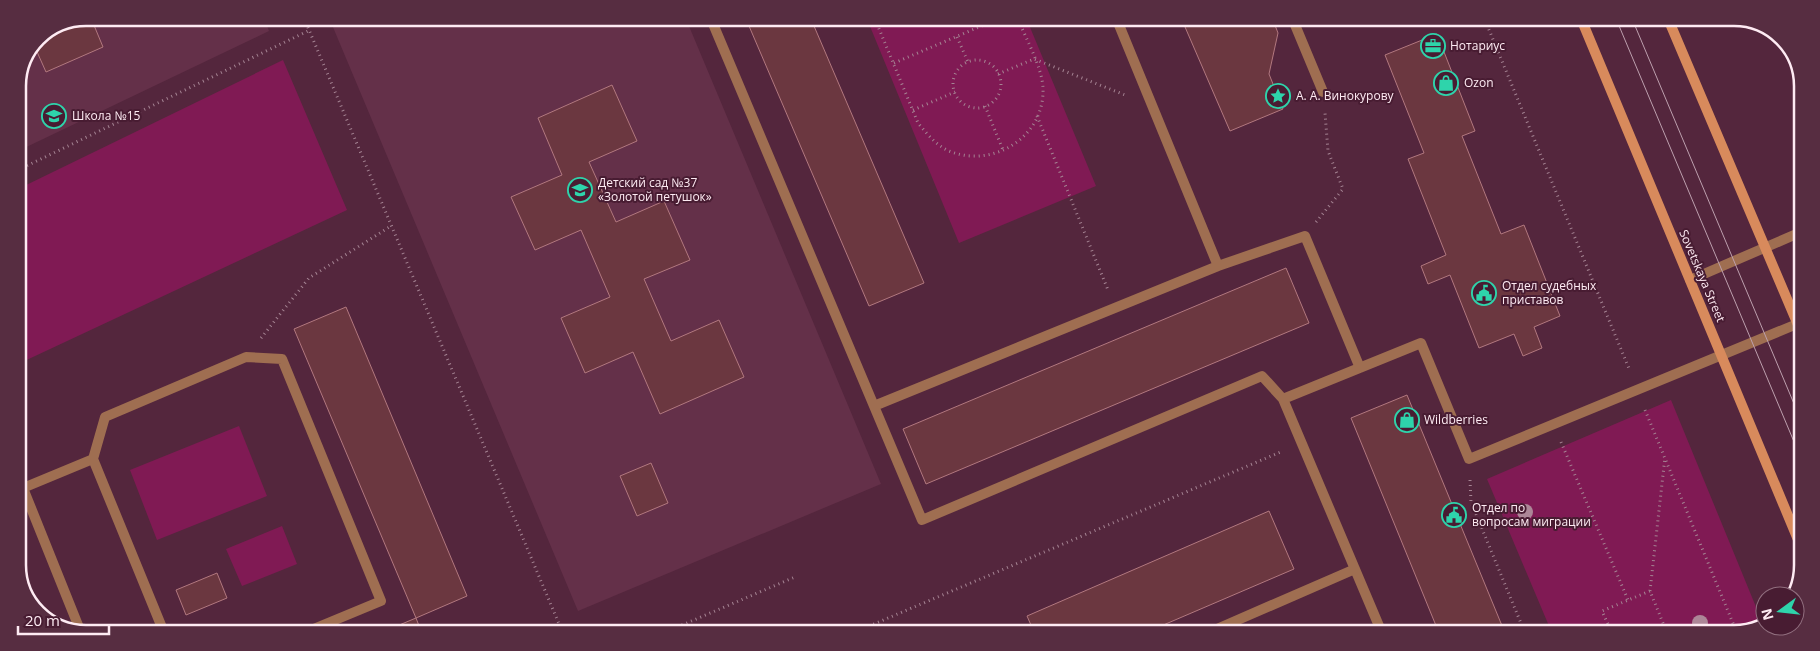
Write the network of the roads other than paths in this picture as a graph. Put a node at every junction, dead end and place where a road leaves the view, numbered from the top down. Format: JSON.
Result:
{"nodes":[{"id":1,"x":715,"y":26,"type":"edge"},
{"id":2,"x":1120,"y":26,"type":"edge"},
{"id":3,"x":1295,"y":26,"type":"edge"},
{"id":4,"x":1584,"y":26,"type":"edge"},
{"id":5,"x":1671,"y":26,"type":"edge"},
{"id":6,"x":1322,"y":92,"type":"road end"},
{"id":7,"x":1794,"y":235,"type":"edge"},
{"id":8,"x":1765,"y":248,"type":"junction"},
{"id":9,"x":1218,"y":266,"type":"junction"},
{"id":10,"x":1690,"y":280,"type":"junction"},
{"id":11,"x":1794,"y":316,"type":"edge"},
{"id":12,"x":1794,"y":330,"type":"edge"},
{"id":13,"x":1721,"y":356,"type":"junction"},
{"id":14,"x":1360,"y":368,"type":"junction"},
{"id":15,"x":1284,"y":399,"type":"junction"},
{"id":16,"x":874,"y":406,"type":"junction"},
{"id":17,"x":93,"y":459,"type":"junction"},
{"id":18,"x":26,"y":487,"type":"edge"},
{"id":19,"x":26,"y":495,"type":"edge"},
{"id":20,"x":1794,"y":530,"type":"edge"},
{"id":21,"x":1355,"y":569,"type":"junction"},
{"id":22,"x":78,"y":624,"type":"edge"},
{"id":23,"x":161,"y":625,"type":"edge"},
{"id":24,"x":322,"y":625,"type":"edge"},
{"id":25,"x":1226,"y":625,"type":"edge"},
{"id":26,"x":1379,"y":625,"type":"edge"}],
"edges":[{"from":1,"to":16,"type":"lane"},
{"from":2,"to":9,"type":"lane"},
{"from":3,"to":6,"type":"lane"},
{"from":4,"to":10,"type":"main road","name":"Sovetskaya Street"},
{"from":5,"to":8,"type":"main road"},
{"from":7,"to":8,"type":"lane"},
{"from":8,"to":10,"type":"lane"},
{"from":8,"to":11,"type":"main road"},
{"from":9,"to":14,"type":"lane"},
{"from":9,"to":16,"type":"lane"},
{"from":10,"to":13,"type":"main road","name":"Sovetskaya Street"},
{"from":12,"to":13,"type":"lane"},
{"from":13,"to":14,"type":"lane"},
{"from":13,"to":20,"type":"main road","name":"Sovetskaya Street"},
{"from":14,"to":15,"type":"lane"},
{"from":15,"to":16,"type":"lane"},
{"from":15,"to":21,"type":"lane"},
{"from":17,"to":18,"type":"lane"},
{"from":17,"to":23,"type":"lane"},
{"from":17,"to":24,"type":"lane"},
{"from":19,"to":22,"type":"lane"},
{"from":21,"to":25,"type":"lane"},
{"from":21,"to":26,"type":"lane"}]}
